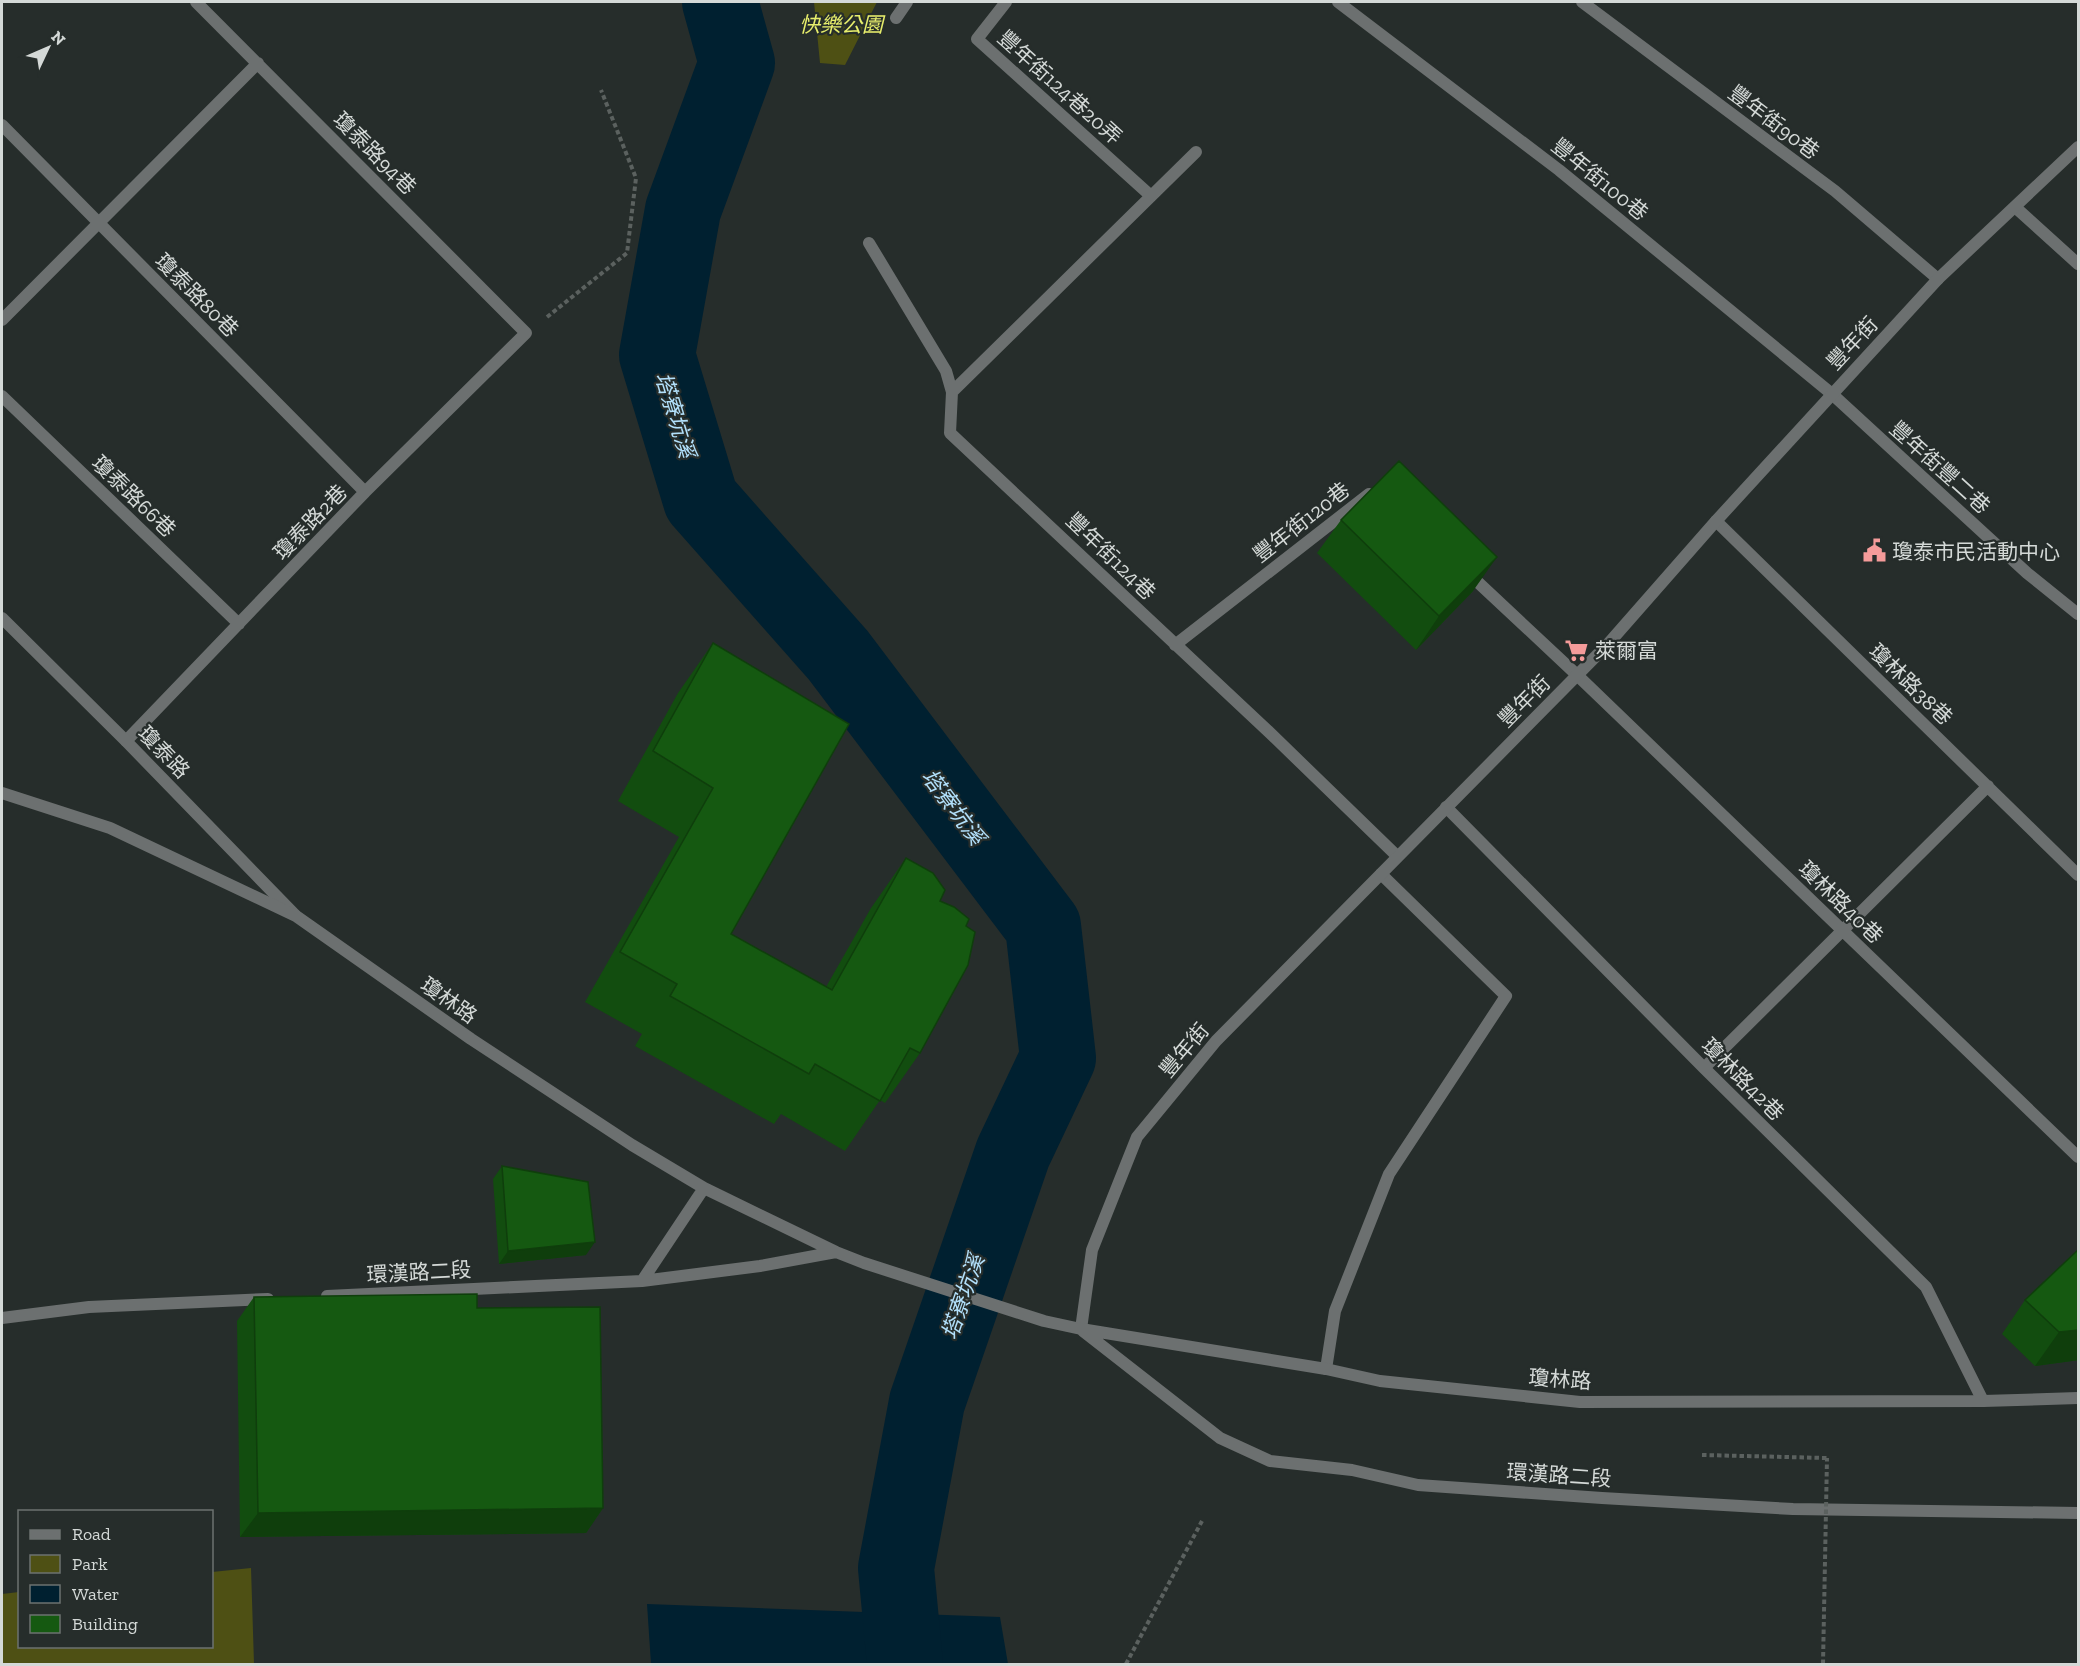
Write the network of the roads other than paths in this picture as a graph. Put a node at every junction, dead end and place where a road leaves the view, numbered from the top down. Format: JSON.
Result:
{"nodes":[{"id":1,"x":196,"y":2,"type":"edge"},
{"id":2,"x":907,"y":2,"type":"edge"},
{"id":3,"x":1006,"y":2,"type":"edge"},
{"id":4,"x":1338,"y":2,"type":"edge"},
{"id":5,"x":1582,"y":2,"type":"edge"},
{"id":6,"x":896,"y":18,"type":"dead end"},
{"id":7,"x":258,"y":63,"type":"junction"},
{"id":8,"x":2,"y":125,"type":"edge"},
{"id":9,"x":2079,"y":147,"type":"edge"},
{"id":10,"x":1196,"y":152,"type":"dead end"},
{"id":11,"x":1151,"y":196,"type":"junction"},
{"id":12,"x":2015,"y":207,"type":"junction"},
{"id":13,"x":99,"y":223,"type":"junction"},
{"id":14,"x":869,"y":243,"type":"dead end"},
{"id":15,"x":2079,"y":264,"type":"edge"},
{"id":16,"x":1938,"y":279,"type":"junction"},
{"id":17,"x":2,"y":320,"type":"edge"},
{"id":18,"x":526,"y":333,"type":"joint"},
{"id":19,"x":952,"y":392,"type":"junction"},
{"id":20,"x":1832,"y":394,"type":"junction"},
{"id":21,"x":2,"y":396,"type":"edge"},
{"id":22,"x":365,"y":492,"type":"junction"},
{"id":23,"x":1385,"y":496,"type":"edge"},
{"id":24,"x":1716,"y":521,"type":"junction"},
{"id":25,"x":1455,"y":561,"type":"edge"},
{"id":26,"x":2079,"y":614,"type":"edge"},
{"id":27,"x":2,"y":618,"type":"edge"},
{"id":28,"x":239,"y":624,"type":"junction"},
{"id":29,"x":1175,"y":645,"type":"junction"},
{"id":30,"x":1577,"y":675,"type":"junction"},
{"id":31,"x":126,"y":741,"type":"junction"},
{"id":32,"x":1988,"y":786,"type":"junction"},
{"id":33,"x":2,"y":793,"type":"edge"},
{"id":34,"x":1446,"y":807,"type":"junction"},
{"id":35,"x":1397,"y":856,"type":"junction"},
{"id":36,"x":1381,"y":874,"type":"junction"},
{"id":37,"x":2079,"y":874,"type":"edge"},
{"id":38,"x":296,"y":916,"type":"junction"},
{"id":39,"x":1843,"y":931,"type":"junction"},
{"id":40,"x":1704,"y":1068,"type":"junction"},
{"id":41,"x":2079,"y":1157,"type":"edge"},
{"id":42,"x":704,"y":1188,"type":"junction"},
{"id":43,"x":836,"y":1252,"type":"junction"},
{"id":44,"x":642,"y":1281,"type":"junction"},
{"id":45,"x":313,"y":1297,"type":"edge"},
{"id":46,"x":277,"y":1299,"type":"edge"},
{"id":47,"x":2,"y":1318,"type":"edge"},
{"id":48,"x":1081,"y":1329,"type":"junction"},
{"id":49,"x":1326,"y":1369,"type":"junction"},
{"id":50,"x":2079,"y":1398,"type":"edge"},
{"id":51,"x":1983,"y":1401,"type":"junction"},
{"id":52,"x":2079,"y":1513,"type":"edge"}],
"edges":[{"from":1,"to":7,"type":"street","name":"瓊泰路94巷"},
{"from":2,"to":6,"type":"street"},
{"from":3,"to":11,"type":"street","name":"豐年街124巷20弄"},
{"from":4,"to":20,"type":"street","name":"豐年街100巷"},
{"from":5,"to":16,"type":"street","name":"豐年街90巷"},
{"from":7,"to":13,"type":"street"},
{"from":7,"to":18,"type":"street","name":"瓊泰路94巷"},
{"from":8,"to":13,"type":"street","name":"瓊泰路80巷"},
{"from":9,"to":12,"type":"street","name":"豐年街"},
{"from":10,"to":11,"type":"street"},
{"from":11,"to":19,"type":"street"},
{"from":12,"to":15,"type":"street"},
{"from":12,"to":16,"type":"street","name":"豐年街"},
{"from":13,"to":17,"type":"street"},
{"from":13,"to":22,"type":"street","name":"瓊泰路80巷"},
{"from":14,"to":19,"type":"street","name":"豐年街124巷"},
{"from":16,"to":20,"type":"street","name":"豐年街"},
{"from":18,"to":22,"type":"street","name":"瓊泰路2巷"},
{"from":19,"to":29,"type":"street","name":"豐年街124巷"},
{"from":20,"to":24,"type":"street","name":"豐年街"},
{"from":20,"to":26,"type":"street","name":"豐年街豐二巷"},
{"from":21,"to":28,"type":"street","name":"瓊泰路66巷"},
{"from":22,"to":28,"type":"street","name":"瓊泰路2巷"},
{"from":23,"to":29,"type":"street","name":"豐年街120巷"},
{"from":24,"to":30,"type":"street","name":"豐年街"},
{"from":24,"to":32,"type":"street","name":"瓊林路38巷"},
{"from":25,"to":30,"type":"street"},
{"from":27,"to":31,"type":"street","name":"瓊泰路"},
{"from":28,"to":31,"type":"street","name":"瓊泰路2巷"},
{"from":29,"to":35,"type":"street","name":"豐年街124巷"},
{"from":30,"to":34,"type":"street","name":"豐年街"},
{"from":30,"to":39,"type":"street","name":"瓊林路40巷"},
{"from":31,"to":38,"type":"street","name":"瓊泰路"},
{"from":32,"to":37,"type":"street","name":"瓊林路38巷"},
{"from":32,"to":39,"type":"street"},
{"from":33,"to":38,"type":"street","name":"瓊林路"},
{"from":34,"to":35,"type":"street","name":"豐年街"},
{"from":34,"to":40,"type":"street","name":"瓊林路42巷"},
{"from":35,"to":36,"type":"street","name":"豐年街"},
{"from":36,"to":48,"type":"street","name":"豐年街"},
{"from":36,"to":49,"type":"street"},
{"from":38,"to":42,"type":"street","name":"瓊林路"},
{"from":39,"to":40,"type":"street"},
{"from":39,"to":41,"type":"street","name":"瓊林路40巷"},
{"from":40,"to":51,"type":"street","name":"瓊林路42巷"},
{"from":42,"to":43,"type":"street","name":"瓊林路"},
{"from":42,"to":44,"type":"street"},
{"from":43,"to":44,"type":"street","name":"環漢路二段"},
{"from":43,"to":48,"type":"street","name":"瓊林路"},
{"from":44,"to":45,"type":"street","name":"環漢路二段"},
{"from":46,"to":47,"type":"street"},
{"from":48,"to":49,"type":"street","name":"瓊林路"},
{"from":48,"to":52,"type":"street","name":"環漢路二段"},
{"from":49,"to":51,"type":"street","name":"瓊林路"},
{"from":50,"to":51,"type":"street","name":"瓊林路"}]}
